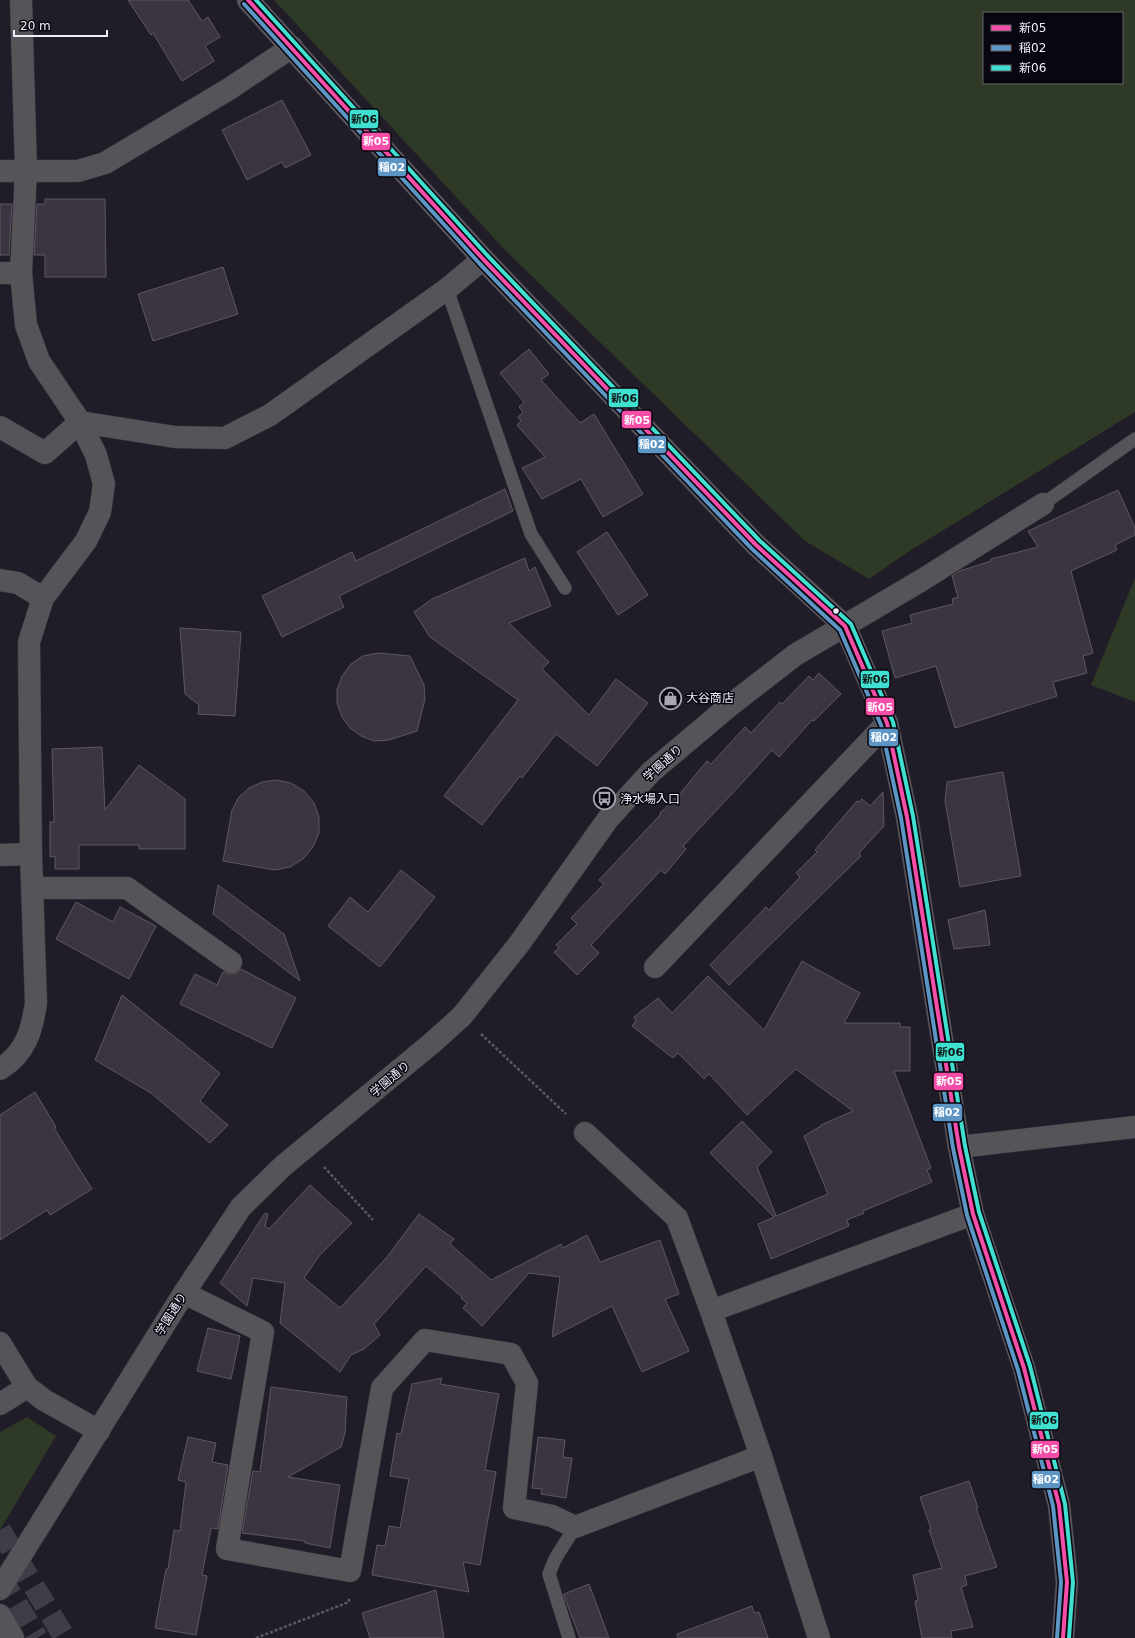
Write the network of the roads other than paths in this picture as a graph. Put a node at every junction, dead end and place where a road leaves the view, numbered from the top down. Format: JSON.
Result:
{"nodes":[{"id":1,"x":21,"y":0,"type":"edge"},
{"id":2,"x":248,"y":0,"type":"edge"},
{"id":3,"x":292,"y":47,"type":"junction"},
{"id":4,"x":26,"y":170,"type":"junction"},
{"id":5,"x":0,"y":171,"type":"edge"},
{"id":6,"x":483,"y":259,"type":"junction"},
{"id":7,"x":10,"y":273,"type":"edge"},
{"id":8,"x":447,"y":289,"type":"junction"},
{"id":9,"x":80,"y":422,"type":"junction"},
{"id":10,"x":0,"y":427,"type":"edge"},
{"id":11,"x":1135,"y":439,"type":"edge"},
{"id":12,"x":1042,"y":504,"type":"joint"},
{"id":13,"x":0,"y":580,"type":"edge"},
{"id":14,"x":565,"y":588,"type":"dead end"},
{"id":15,"x":44,"y":598,"type":"junction"},
{"id":16,"x":845,"y":626,"type":"junction"},
{"id":17,"x":887,"y":723,"type":"junction"},
{"id":18,"x":32,"y":854,"type":"junction"},
{"id":19,"x":0,"y":855,"type":"edge"},
{"id":20,"x":33,"y":888,"type":"junction"},
{"id":21,"x":231,"y":962,"type":"dead end"},
{"id":22,"x":655,"y":967,"type":"dead end"},
{"id":23,"x":0,"y":1069,"type":"edge"},
{"id":24,"x":1135,"y":1127,"type":"edge"},
{"id":25,"x":585,"y":1133,"type":"road end"},
{"id":26,"x":959,"y":1147,"type":"junction"},
{"id":27,"x":972,"y":1214,"type":"junction"},
{"id":28,"x":184,"y":1293,"type":"junction"},
{"id":29,"x":711,"y":1311,"type":"junction"},
{"id":30,"x":0,"y":1343,"type":"edge"},
{"id":31,"x":27,"y":1387,"type":"junction"},
{"id":32,"x":0,"y":1404,"type":"edge"},
{"id":33,"x":99,"y":1431,"type":"junction"},
{"id":34,"x":760,"y":1456,"type":"junction"},
{"id":35,"x":575,"y":1527,"type":"junction"},
{"id":36,"x":0,"y":1589,"type":"edge"},
{"id":37,"x":0,"y":1616,"type":"edge"},
{"id":38,"x":13,"y":1638,"type":"edge"},
{"id":39,"x":569,"y":1638,"type":"edge"},
{"id":40,"x":819,"y":1638,"type":"edge"},
{"id":41,"x":1063,"y":1638,"type":"edge"}],
"edges":[{"from":1,"to":4,"type":"street"},
{"from":2,"to":3,"type":"street"},
{"from":3,"to":4,"type":"street"},
{"from":3,"to":6,"type":"street"},
{"from":4,"to":5,"type":"street"},
{"from":4,"to":7,"type":"street"},
{"from":6,"to":8,"type":"street"},
{"from":6,"to":16,"type":"street"},
{"from":7,"to":9,"type":"street"},
{"from":8,"to":9,"type":"street"},
{"from":8,"to":14,"type":"lane"},
{"from":9,"to":10,"type":"street"},
{"from":9,"to":15,"type":"street"},
{"from":11,"to":12,"type":"lane"},
{"from":12,"to":16,"type":"street","name":"学園通り"},
{"from":13,"to":15,"type":"street"},
{"from":15,"to":18,"type":"street"},
{"from":16,"to":17,"type":"street"},
{"from":16,"to":28,"type":"street","name":"学園通り"},
{"from":17,"to":22,"type":"street"},
{"from":17,"to":26,"type":"street"},
{"from":18,"to":19,"type":"street"},
{"from":18,"to":20,"type":"street"},
{"from":20,"to":21,"type":"street"},
{"from":20,"to":23,"type":"street"},
{"from":24,"to":26,"type":"street"},
{"from":25,"to":29,"type":"street"},
{"from":26,"to":27,"type":"street"},
{"from":27,"to":29,"type":"street"},
{"from":27,"to":41,"type":"street"},
{"from":28,"to":33,"type":"street","name":"学園通り"},
{"from":28,"to":35,"type":"street"},
{"from":29,"to":34,"type":"street"},
{"from":30,"to":31,"type":"street"},
{"from":31,"to":32,"type":"street"},
{"from":31,"to":33,"type":"street"},
{"from":33,"to":36,"type":"street","name":"学園通り"},
{"from":34,"to":35,"type":"street"},
{"from":34,"to":40,"type":"street"},
{"from":35,"to":39,"type":"lane"},
{"from":37,"to":38,"type":"street"}]}
